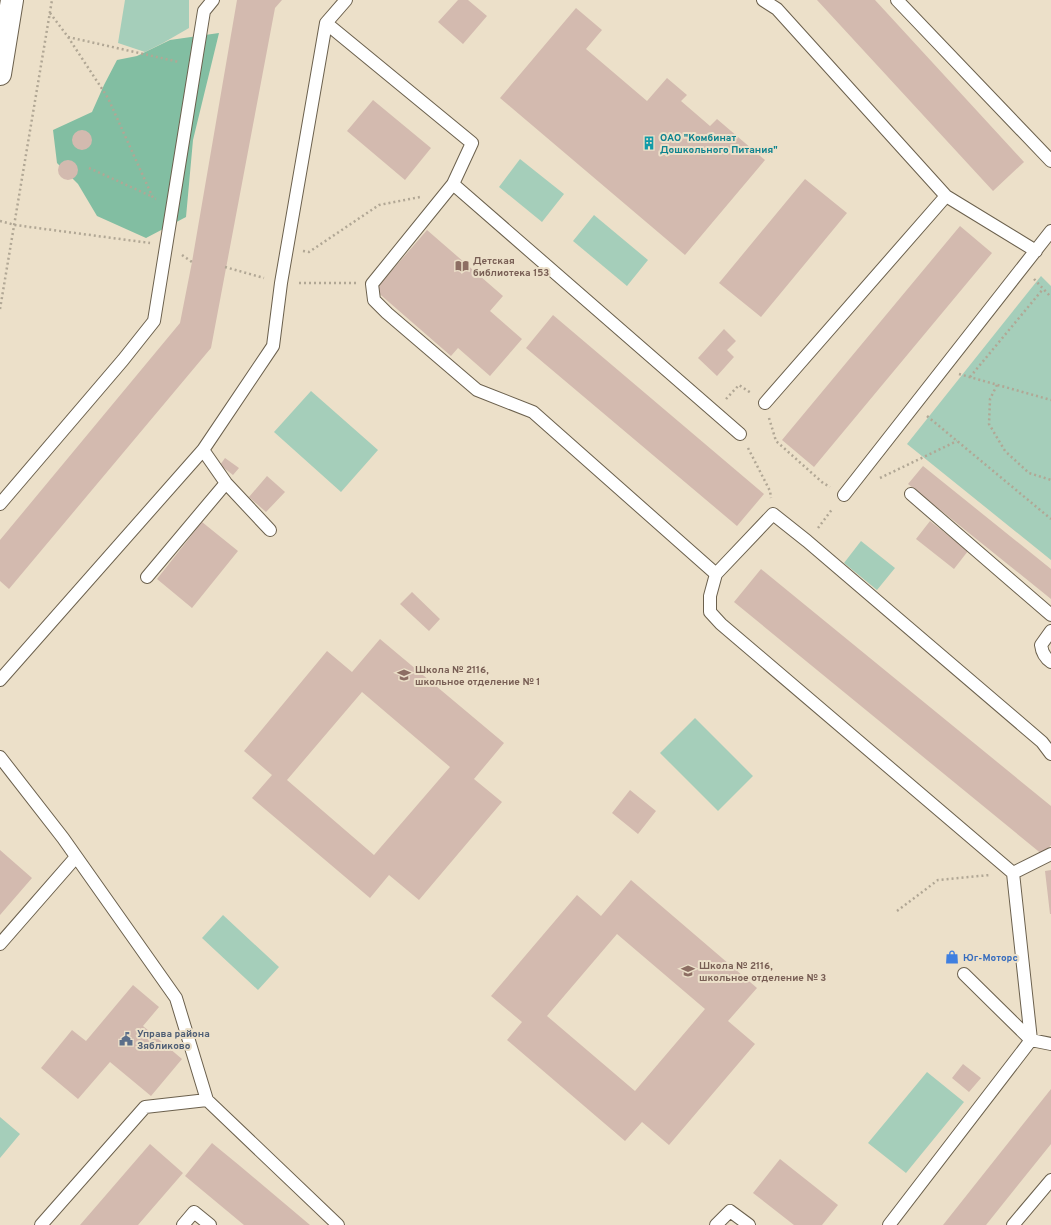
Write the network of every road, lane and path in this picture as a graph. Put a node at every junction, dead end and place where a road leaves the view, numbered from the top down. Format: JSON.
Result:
{"nodes":[{"id":1,"x":12,"y":0,"type":"edge"},
{"id":2,"x":52,"y":0,"type":"edge"},
{"id":3,"x":213,"y":0,"type":"edge"},
{"id":4,"x":346,"y":0,"type":"edge"},
{"id":5,"x":763,"y":0,"type":"edge"},
{"id":6,"x":897,"y":0,"type":"edge"},
{"id":7,"x":50,"y":13,"type":"junction"},
{"id":8,"x":326,"y":23,"type":"junction"},
{"id":9,"x":4,"y":27,"type":"edge"},
{"id":10,"x":68,"y":37,"type":"junction"},
{"id":11,"x":195,"y":66,"type":"junction"},
{"id":12,"x":0,"y":74,"type":"edge"},
{"id":13,"x":1051,"y":161,"type":"edge"},
{"id":14,"x":89,"y":168,"type":"dead end"},
{"id":15,"x":450,"y":188,"type":"junction"},
{"id":16,"x":946,"y":196,"type":"junction"},
{"id":17,"x":153,"y":198,"type":"junction"},
{"id":18,"x":172,"y":208,"type":"junction"},
{"id":19,"x":0,"y":222,"type":"edge"},
{"id":20,"x":15,"y":225,"type":"junction"},
{"id":21,"x":1051,"y":231,"type":"edge"},
{"id":22,"x":166,"y":245,"type":"junction"},
{"id":23,"x":286,"y":248,"type":"junction"},
{"id":24,"x":1036,"y":251,"type":"junction"},
{"id":25,"x":192,"y":262,"type":"dead end"},
{"id":26,"x":225,"y":267,"type":"dead end"},
{"id":27,"x":1023,"y":267,"type":"junction"},
{"id":28,"x":281,"y":283,"type":"junction"},
{"id":29,"x":372,"y":284,"type":"junction"},
{"id":30,"x":1043,"y":289,"type":"junction"},
{"id":31,"x":1051,"y":297,"type":"edge"},
{"id":32,"x":0,"y":309,"type":"edge"},
{"id":33,"x":943,"y":369,"type":"junction"},
{"id":34,"x":970,"y":377,"type":"junction"},
{"id":35,"x":997,"y":385,"type":"junction"},
{"id":36,"x":1051,"y":400,"type":"edge"},
{"id":37,"x":765,"y":403,"type":"joint"},
{"id":38,"x":914,"y":406,"type":"junction"},
{"id":39,"x":740,"y":434,"type":"joint"},
{"id":40,"x":957,"y":441,"type":"junction"},
{"id":41,"x":203,"y":450,"type":"junction"},
{"id":42,"x":880,"y":478,"type":"dead end"},
{"id":43,"x":1051,"y":480,"type":"edge"},
{"id":44,"x":226,"y":483,"type":"junction"},
{"id":45,"x":911,"y":494,"type":"dead end"},
{"id":46,"x":844,"y":495,"type":"junction"},
{"id":47,"x":0,"y":504,"type":"edge"},
{"id":48,"x":773,"y":514,"type":"junction"},
{"id":49,"x":1051,"y":519,"type":"edge"},
{"id":50,"x":270,"y":530,"type":"dead end"},
{"id":51,"x":807,"y":541,"type":"junction"},
{"id":52,"x":716,"y":574,"type":"junction"},
{"id":53,"x":147,"y":577,"type":"dead end"},
{"id":54,"x":1051,"y":615,"type":"edge"},
{"id":55,"x":1051,"y":631,"type":"edge"},
{"id":56,"x":1051,"y":662,"type":"edge"},
{"id":57,"x":0,"y":680,"type":"edge"},
{"id":58,"x":1051,"y":754,"type":"edge"},
{"id":59,"x":0,"y":757,"type":"edge"},
{"id":60,"x":1051,"y":854,"type":"edge"},
{"id":61,"x":76,"y":857,"type":"junction"},
{"id":62,"x":1013,"y":873,"type":"junction"},
{"id":63,"x":897,"y":911,"type":"dead end"},
{"id":64,"x":0,"y":944,"type":"edge"},
{"id":65,"x":964,"y":974,"type":"dead end"},
{"id":66,"x":1030,"y":1040,"type":"junction"},
{"id":67,"x":1051,"y":1044,"type":"edge"},
{"id":68,"x":207,"y":1100,"type":"junction"},
{"id":69,"x":1051,"y":1180,"type":"edge"},
{"id":70,"x":41,"y":1225,"type":"edge"},
{"id":71,"x":183,"y":1225,"type":"edge"},
{"id":72,"x":210,"y":1225,"type":"edge"},
{"id":73,"x":338,"y":1225,"type":"edge"},
{"id":74,"x":716,"y":1225,"type":"edge"},
{"id":75,"x":749,"y":1225,"type":"edge"},
{"id":76,"x":889,"y":1225,"type":"edge"},
{"id":77,"x":1013,"y":1225,"type":"edge"}],
"edges":[{"from":1,"to":9,"type":"street"},
{"from":2,"to":7,"type":"path"},
{"from":3,"to":11,"type":"lane"},
{"from":4,"to":8,"type":"lane"},
{"from":5,"to":16,"type":"lane"},
{"from":6,"to":13,"type":"lane"},
{"from":7,"to":10,"type":"path"},
{"from":7,"to":20,"type":"path"},
{"from":8,"to":15,"type":"lane"},
{"from":8,"to":23,"type":"lane"},
{"from":9,"to":12,"type":"street"},
{"from":10,"to":11,"type":"path"},
{"from":10,"to":17,"type":"path"},
{"from":11,"to":18,"type":"lane"},
{"from":14,"to":17,"type":"path"},
{"from":15,"to":23,"type":"path"},
{"from":15,"to":29,"type":"lane"},
{"from":15,"to":39,"type":"lane"},
{"from":16,"to":24,"type":"lane"},
{"from":16,"to":37,"type":"lane"},
{"from":17,"to":18,"type":"path"},
{"from":18,"to":22,"type":"lane"},
{"from":19,"to":20,"type":"path"},
{"from":20,"to":22,"type":"path"},
{"from":20,"to":32,"type":"path"},
{"from":21,"to":24,"type":"lane"},
{"from":22,"to":25,"type":"path"},
{"from":22,"to":47,"type":"lane"},
{"from":23,"to":28,"type":"lane"},
{"from":24,"to":27,"type":"lane"},
{"from":26,"to":28,"type":"path"},
{"from":27,"to":30,"type":"path"},
{"from":27,"to":33,"type":"lane"},
{"from":28,"to":29,"type":"path"},
{"from":28,"to":41,"type":"lane"},
{"from":29,"to":52,"type":"lane"},
{"from":30,"to":31,"type":"path"},
{"from":30,"to":34,"type":"path"},
{"from":33,"to":34,"type":"path"},
{"from":33,"to":38,"type":"lane"},
{"from":34,"to":35,"type":"path"},
{"from":35,"to":36,"type":"path"},
{"from":35,"to":43,"type":"path"},
{"from":37,"to":46,"type":"path"},
{"from":38,"to":40,"type":"path"},
{"from":38,"to":46,"type":"lane"},
{"from":39,"to":48,"type":"path"},
{"from":40,"to":42,"type":"path"},
{"from":40,"to":49,"type":"path"},
{"from":41,"to":44,"type":"lane"},
{"from":41,"to":57,"type":"lane"},
{"from":44,"to":50,"type":"lane"},
{"from":44,"to":53,"type":"lane"},
{"from":45,"to":54,"type":"lane"},
{"from":46,"to":51,"type":"path"},
{"from":48,"to":51,"type":"lane"},
{"from":48,"to":52,"type":"lane"},
{"from":51,"to":58,"type":"lane"},
{"from":52,"to":62,"type":"lane"},
{"from":55,"to":56,"type":"lane"},
{"from":59,"to":61,"type":"lane"},
{"from":60,"to":62,"type":"lane"},
{"from":61,"to":64,"type":"lane"},
{"from":61,"to":68,"type":"lane"},
{"from":62,"to":63,"type":"path"},
{"from":62,"to":66,"type":"lane"},
{"from":65,"to":66,"type":"lane"},
{"from":66,"to":67,"type":"lane"},
{"from":66,"to":76,"type":"lane"},
{"from":68,"to":70,"type":"lane"},
{"from":68,"to":73,"type":"lane"},
{"from":69,"to":77,"type":"lane"},
{"from":71,"to":72,"type":"lane"},
{"from":74,"to":75,"type":"lane"}]}
